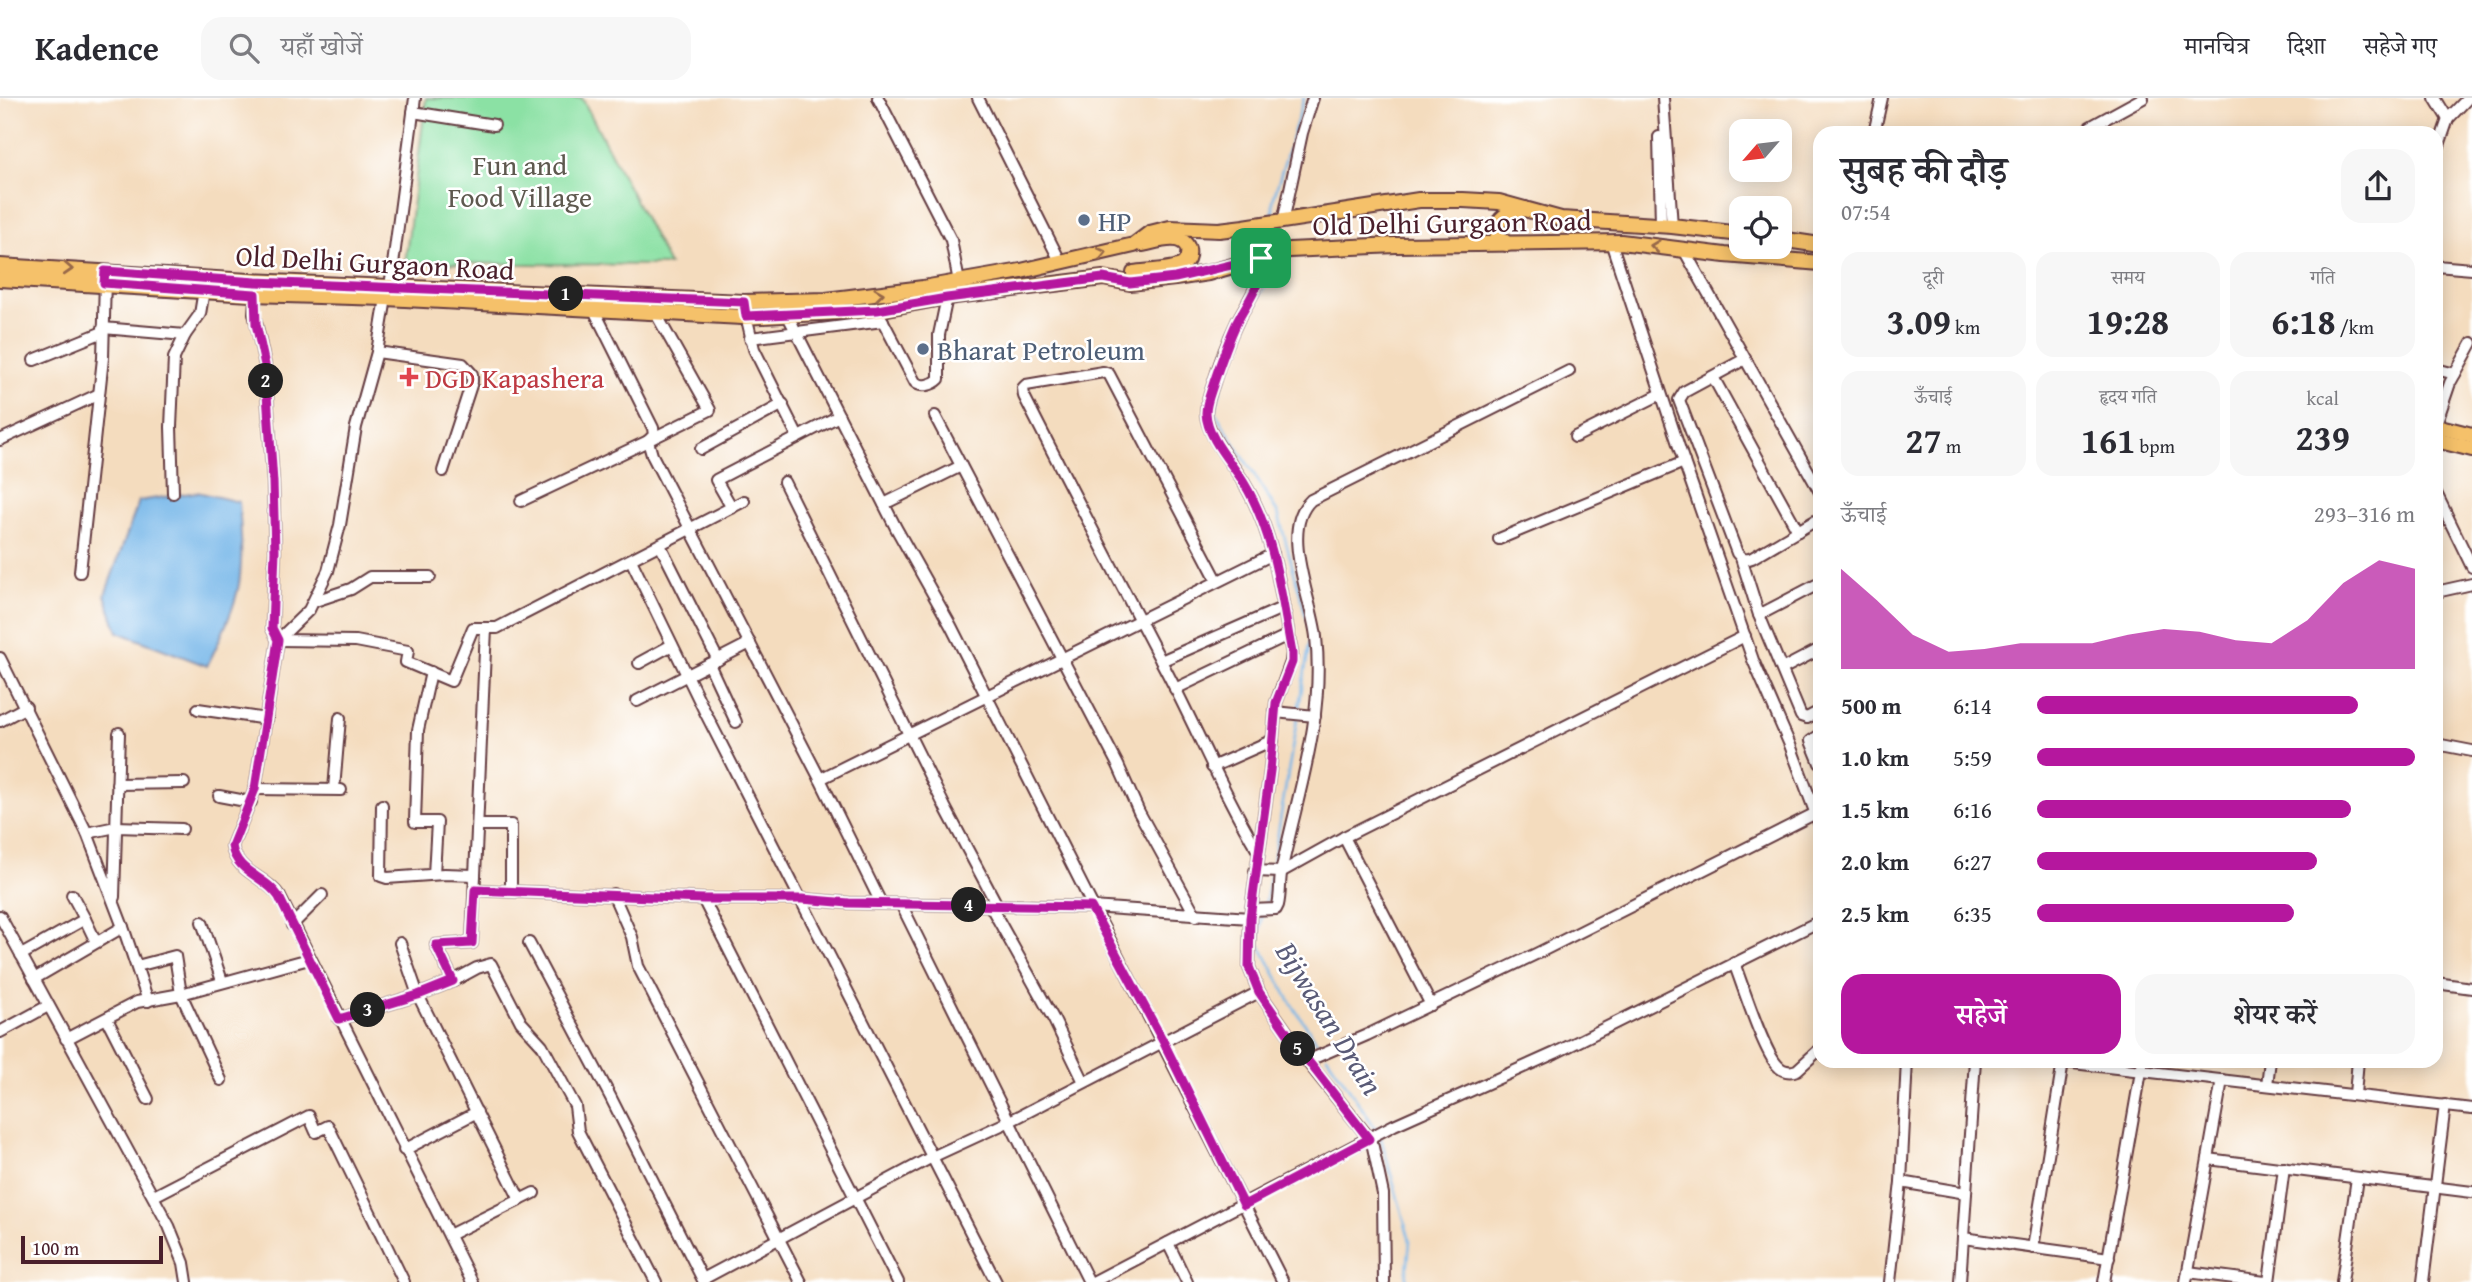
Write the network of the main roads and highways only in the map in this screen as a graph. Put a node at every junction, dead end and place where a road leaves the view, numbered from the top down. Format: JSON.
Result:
{"nodes":[{"id":1,"x":1526,"y":209,"type":"junction"},
{"id":2,"x":1729,"y":233,"type":"edge"},
{"id":3,"x":1792,"y":240,"type":"edge"},
{"id":4,"x":1813,"y":243,"type":"edge"},
{"id":5,"x":1507,"y":244,"type":"junction"},
{"id":6,"x":1134,"y":246,"type":"junction"},
{"id":7,"x":1813,"y":262,"type":"edge"},
{"id":8,"x":0,"y":266,"type":"edge"},
{"id":9,"x":105,"y":277,"type":"junction"},
{"id":10,"x":1103,"y":278,"type":"junction"},
{"id":11,"x":0,"y":279,"type":"edge"},
{"id":12,"x":256,"y":288,"type":"junction"},
{"id":13,"x":388,"y":292,"type":"junction"},
{"id":14,"x":745,"y":309,"type":"junction"},
{"id":15,"x":2443,"y":427,"type":"edge"},
{"id":16,"x":2472,"y":435,"type":"edge"},
{"id":17,"x":2443,"y":442,"type":"edge"},
{"id":18,"x":2472,"y":449,"type":"edge"}],
"edges":[{"from":1,"to":2,"type":"main road","name":"Old Delhi Gurgaon Road"},
{"from":1,"to":5,"type":"main road"},
{"from":1,"to":6,"type":"main road","name":"Old Delhi Gurgaon Road"},
{"from":3,"to":4,"type":"main road"},
{"from":7,"to":5,"type":"main road","name":"Old Delhi Gurgaon Road","one_way":true},
{"from":5,"to":10,"type":"main road","name":"Old Delhi Gurgaon Road"},
{"from":6,"to":10,"type":"main road"},
{"from":14,"to":6,"type":"main road","name":"Old Delhi Gurgaon Road","one_way":true},
{"from":8,"to":9,"type":"main road","name":"Old Delhi Gurgaon Road","one_way":true},
{"from":9,"to":11,"type":"main road","name":"Old Delhi Gurgaon Road"},
{"from":9,"to":12,"type":"main road","name":"Old Delhi Gurgaon Road"},
{"from":9,"to":12,"type":"main road","name":"Old Delhi Gurgaon Road"},
{"from":10,"to":14,"type":"main road","name":"Old Delhi Gurgaon Road"},
{"from":12,"to":13,"type":"main road","name":"Old Delhi Gurgaon Road"},
{"from":13,"to":14,"type":"main road","name":"Old Delhi Gurgaon Road"},
{"from":13,"to":14,"type":"main road","name":"Old Delhi Gurgaon Road"},
{"from":15,"to":16,"type":"main road"},
{"from":17,"to":18,"type":"main road"}]}
